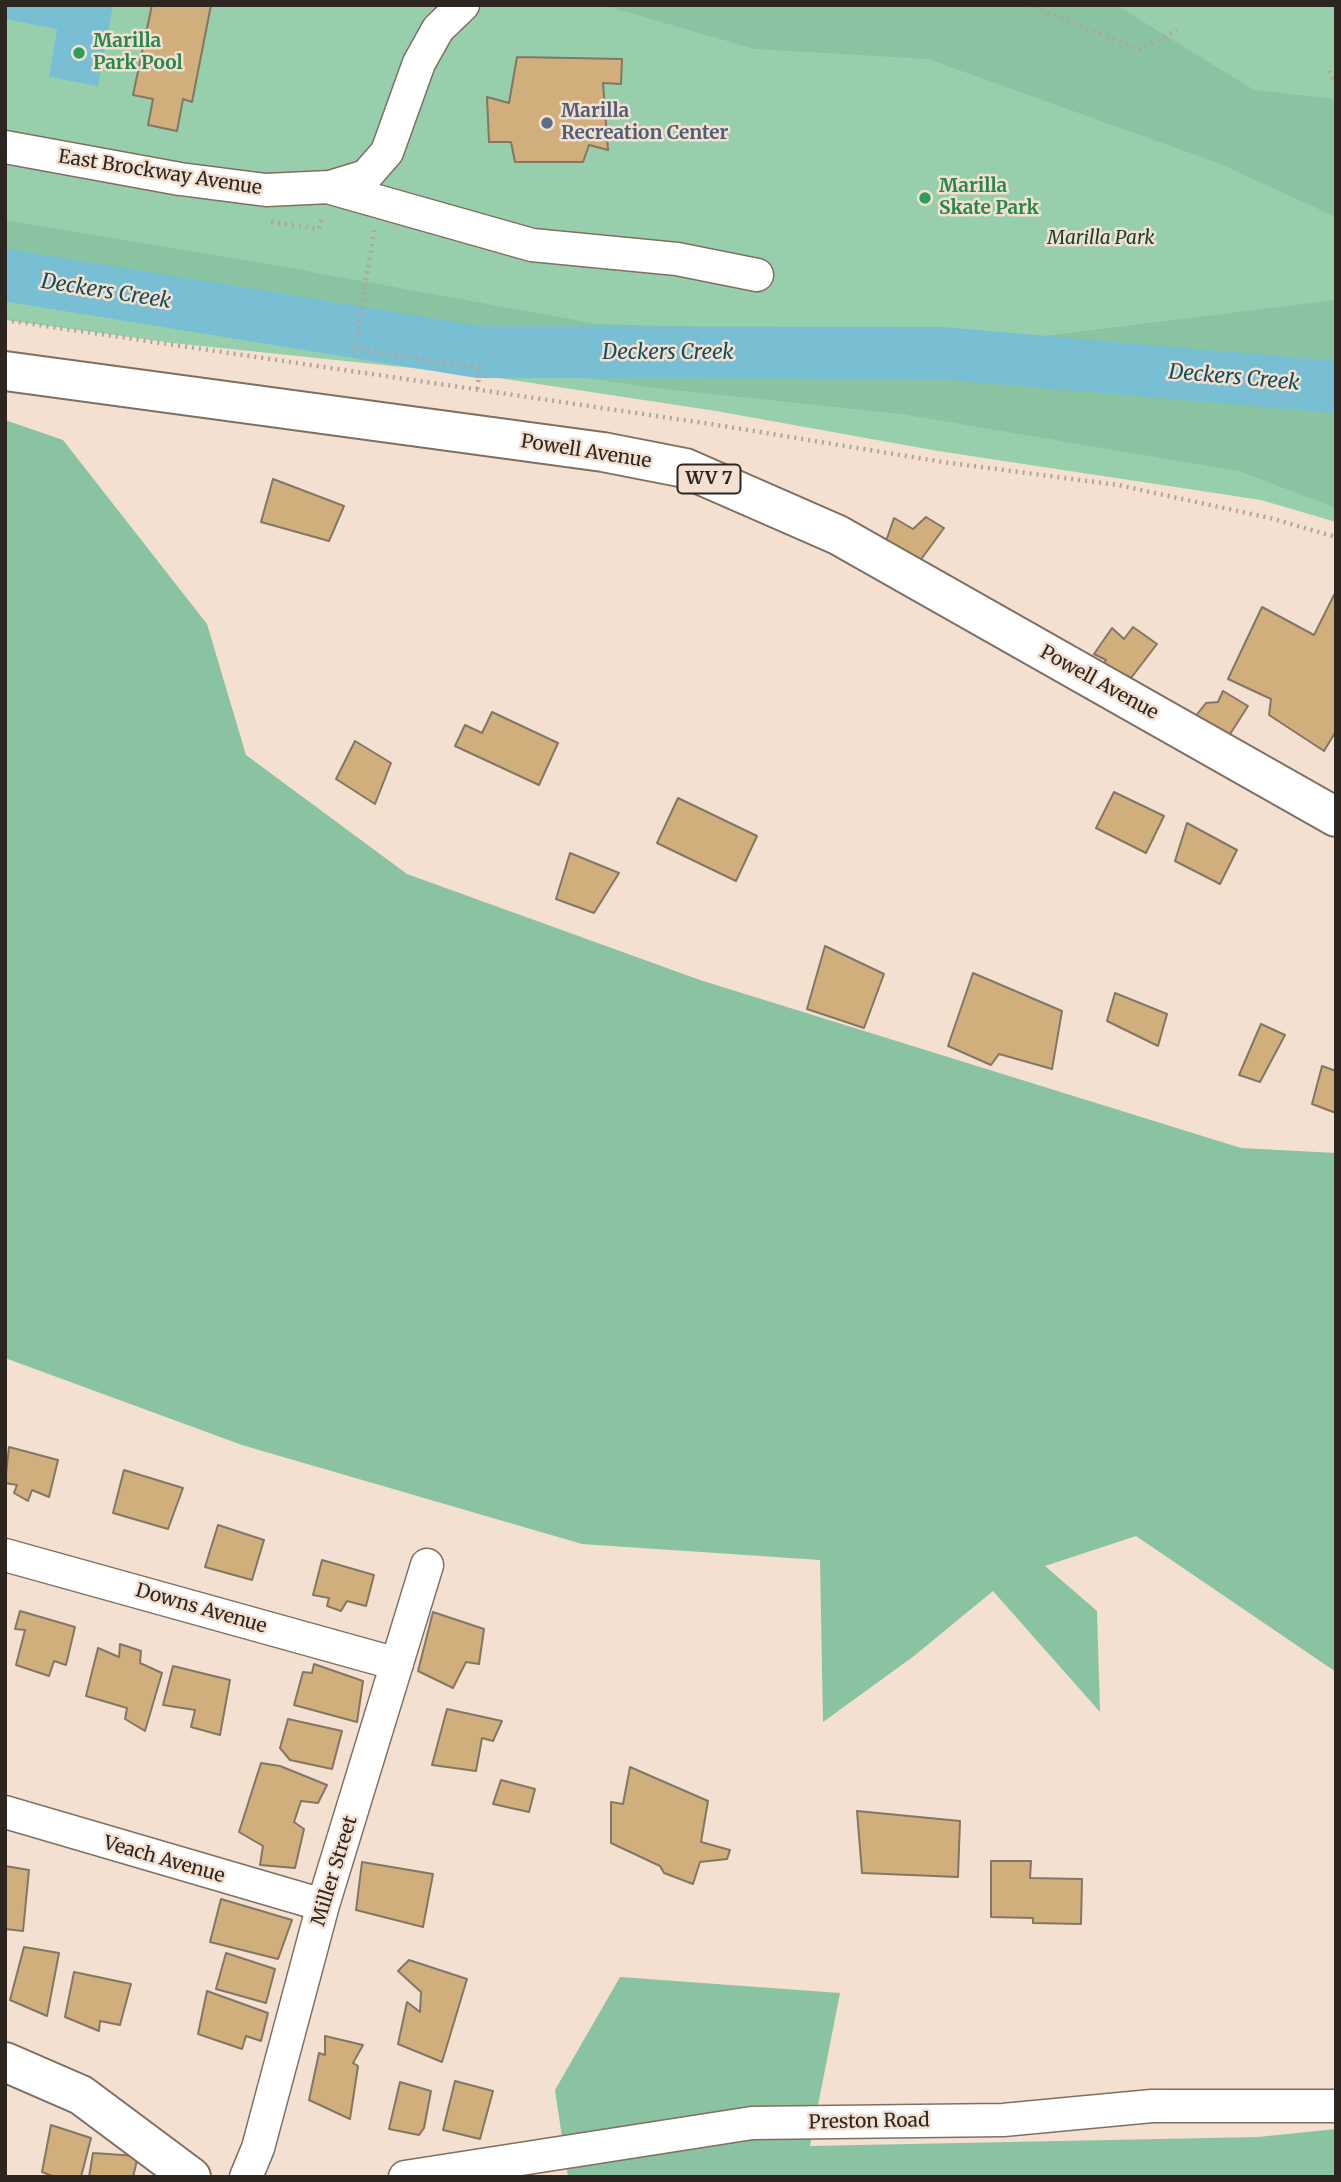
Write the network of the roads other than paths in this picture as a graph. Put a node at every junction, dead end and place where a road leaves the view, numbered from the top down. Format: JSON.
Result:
{"nodes":[{"id":1,"x":463,"y":5,"type":"edge"},
{"id":2,"x":5,"y":147,"type":"edge"},
{"id":3,"x":330,"y":187,"type":"junction"},
{"id":4,"x":757,"y":275,"type":"dead end"},
{"id":5,"x":5,"y":371,"type":"edge"},
{"id":6,"x":1336,"y":817,"type":"edge"},
{"id":7,"x":5,"y":1555,"type":"edge"},
{"id":8,"x":427,"y":1565,"type":"dead end"},
{"id":9,"x":397,"y":1664,"type":"junction"},
{"id":10,"x":5,"y":1812,"type":"edge"},
{"id":11,"x":323,"y":1905,"type":"junction"},
{"id":12,"x":5,"y":2062,"type":"edge"},
{"id":13,"x":1336,"y":2106,"type":"edge"},
{"id":14,"x":191,"y":2177,"type":"edge"},
{"id":15,"x":246,"y":2177,"type":"edge"},
{"id":16,"x":405,"y":2177,"type":"edge"}],
"edges":[{"from":1,"to":3,"type":"street","name":"East Brockway Avenue"},
{"from":2,"to":3,"type":"street","name":"East Brockway Avenue"},
{"from":3,"to":4,"type":"street"},
{"from":5,"to":6,"type":"main road","name":"Powell Avenue","number":"WV 7"},
{"from":7,"to":9,"type":"street","name":"Downs Avenue"},
{"from":8,"to":9,"type":"street","name":"Miller Street"},
{"from":9,"to":11,"type":"street","name":"Miller Street"},
{"from":10,"to":11,"type":"street","name":"Veach Avenue"},
{"from":11,"to":15,"type":"street","name":"Miller Street"},
{"from":12,"to":14,"type":"main road"},
{"from":13,"to":16,"type":"street","name":"Preston Road"}]}
